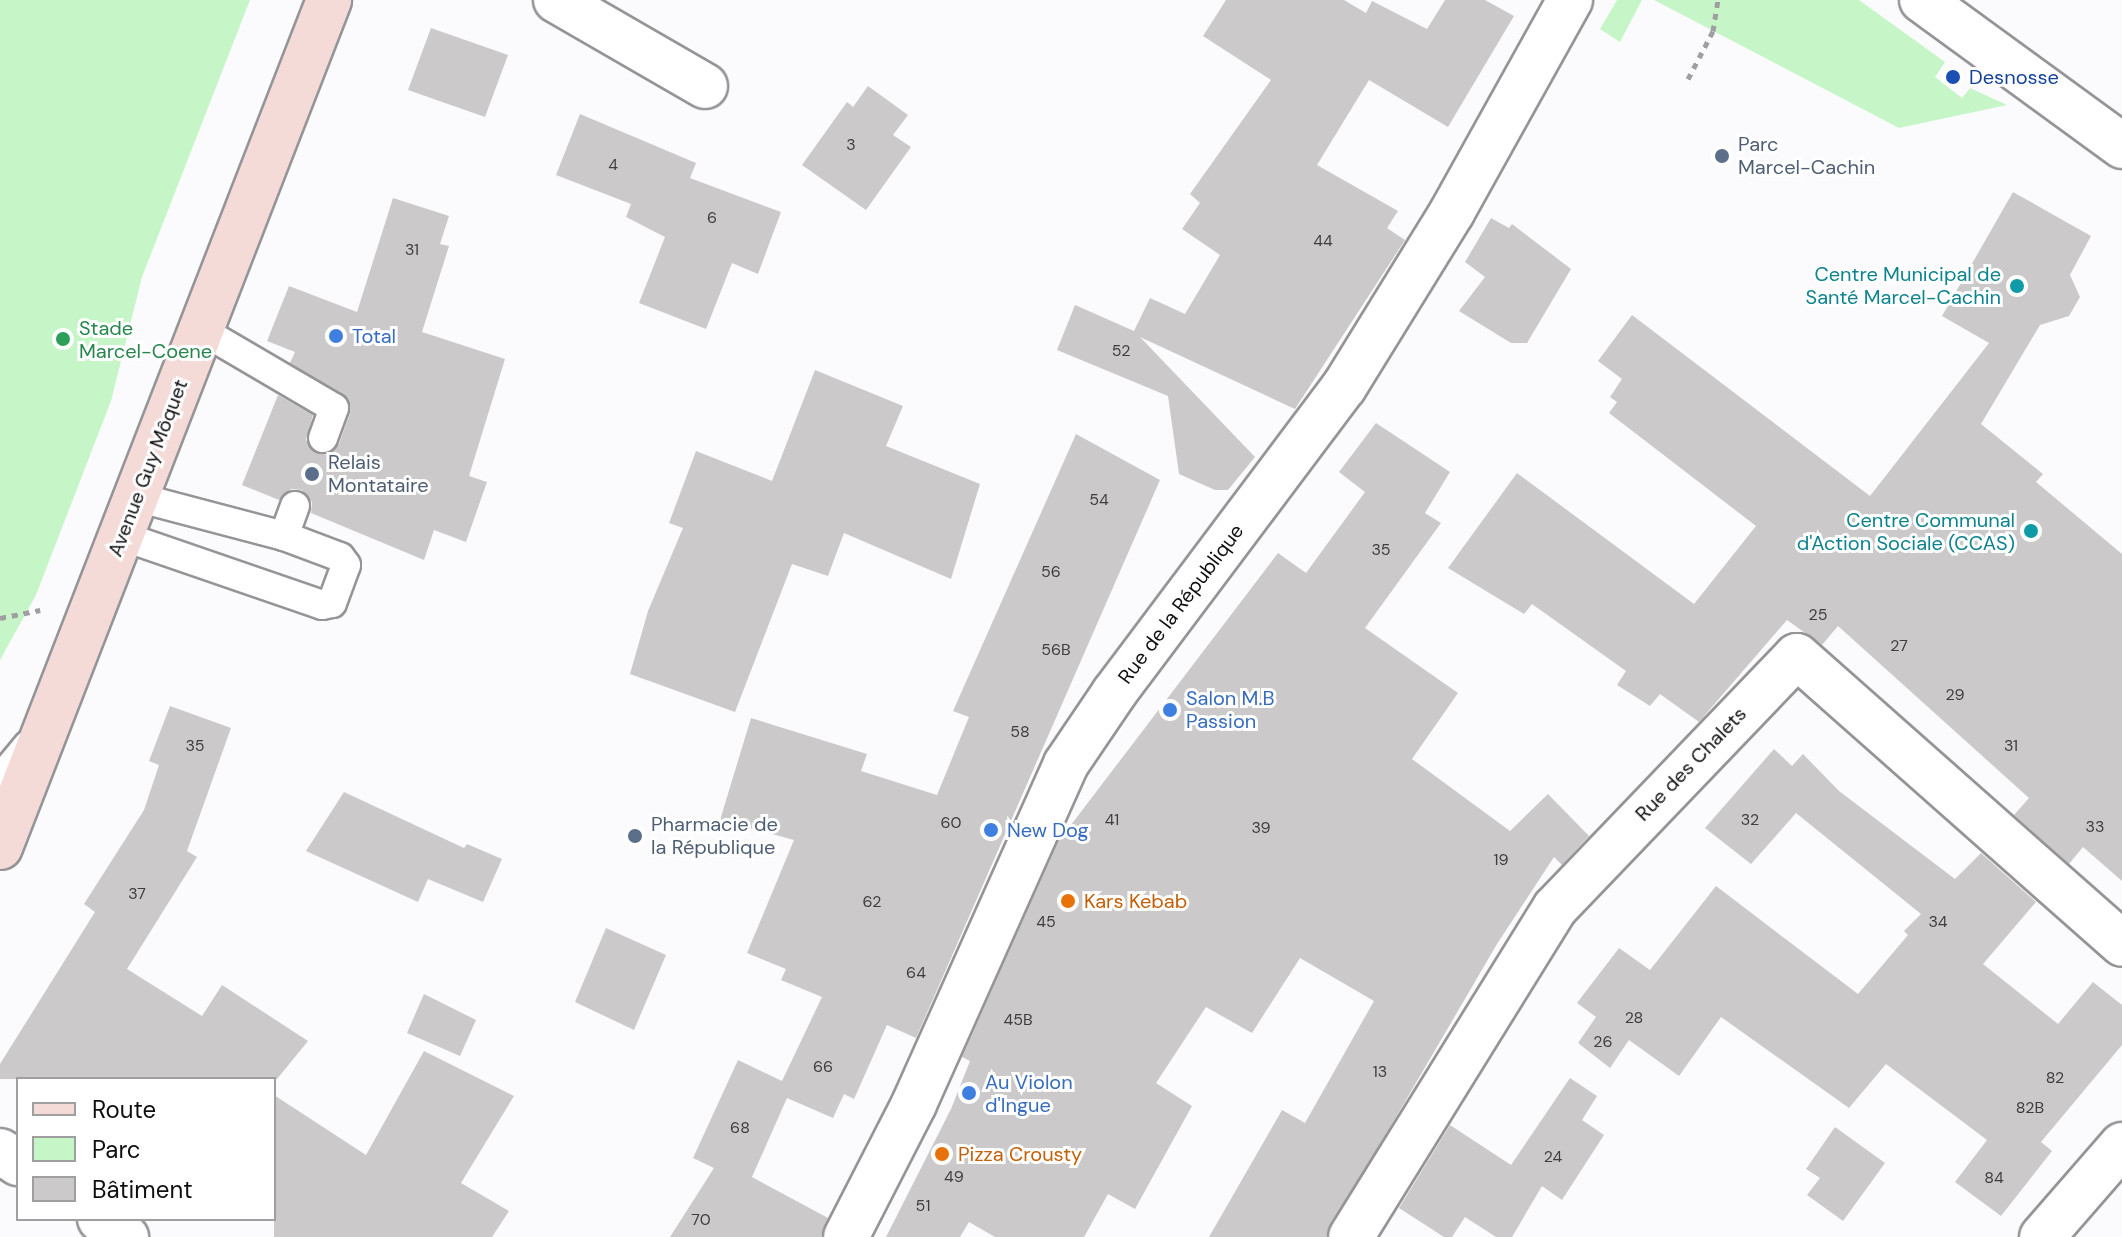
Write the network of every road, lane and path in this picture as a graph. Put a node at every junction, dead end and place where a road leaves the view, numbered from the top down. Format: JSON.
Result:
{"nodes":[{"id":1,"x":329,"y":0,"type":"edge"},
{"id":2,"x":556,"y":0,"type":"edge"},
{"id":3,"x":1718,"y":0,"type":"edge"},
{"id":4,"x":1922,"y":0,"type":"edge"},
{"id":5,"x":1559,"y":4,"type":"edge"},
{"id":6,"x":1688,"y":79,"type":"dead end"},
{"id":7,"x":705,"y":86,"type":"dead end"},
{"id":8,"x":2122,"y":146,"type":"edge"},
{"id":9,"x":201,"y":330,"type":"junction"},
{"id":10,"x":323,"y":438,"type":"dead end"},
{"id":11,"x":295,"y":506,"type":"dead end"},
{"id":12,"x":129,"y":517,"type":"junction"},
{"id":13,"x":284,"y":536,"type":"junction"},
{"id":14,"x":49,"y":720,"type":"junction"},
{"id":15,"x":0,"y":779,"type":"edge"},
{"id":16,"x":0,"y":847,"type":"edge"},
{"id":17,"x":2122,"y":944,"type":"edge"},
{"id":18,"x":2122,"y":1145,"type":"edge"},
{"id":19,"x":103,"y":1221,"type":"edge"},
{"id":20,"x":126,"y":1237,"type":"edge"},
{"id":21,"x":846,"y":1237,"type":"edge"},
{"id":22,"x":1351,"y":1237,"type":"edge"},
{"id":23,"x":2042,"y":1237,"type":"edge"}],
"edges":[{"from":1,"to":9,"type":"main road","name":"Avenue Guy Môquet"},
{"from":2,"to":7,"type":"street"},
{"from":3,"to":6,"type":"path"},
{"from":4,"to":8,"type":"street"},
{"from":5,"to":21,"type":"street","name":"Rue de la République"},
{"from":9,"to":10,"type":"lane"},
{"from":9,"to":12,"type":"main road","name":"Avenue Guy Môquet"},
{"from":11,"to":13,"type":"lane"},
{"from":12,"to":13,"type":"lane"},
{"from":12,"to":13,"type":"lane"},
{"from":12,"to":14,"type":"main road","name":"Avenue Guy Môquet"},
{"from":14,"to":15,"type":"lane"},
{"from":14,"to":16,"type":"main road","name":"Avenue Guy Môquet"},
{"from":17,"to":22,"type":"street","name":"Rue des Chalets"},
{"from":18,"to":23,"type":"street"},
{"from":19,"to":20,"type":"street"}]}
